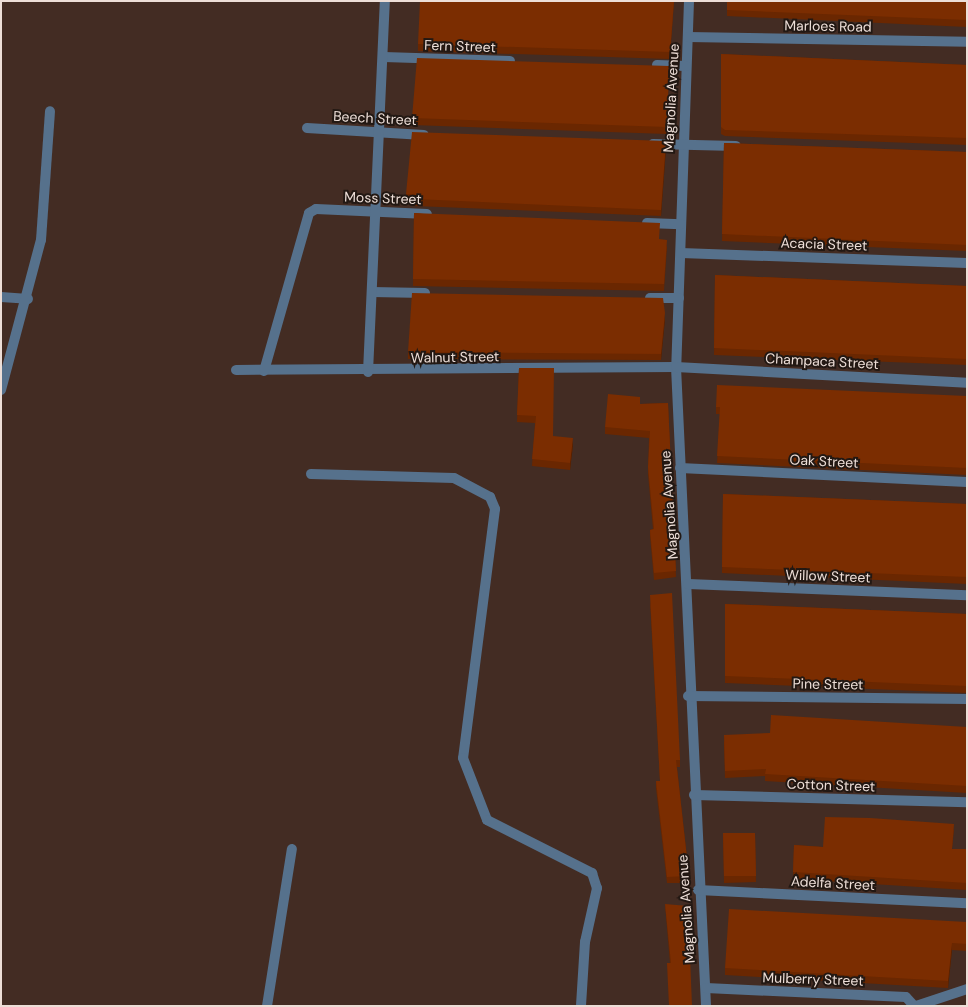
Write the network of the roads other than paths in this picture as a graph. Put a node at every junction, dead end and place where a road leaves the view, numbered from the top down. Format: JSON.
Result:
{"nodes":[{"id":1,"x":385,"y":1,"type":"edge"},
{"id":2,"x":689,"y":1,"type":"edge"},
{"id":3,"x":688,"y":37,"type":"junction"},
{"id":4,"x":967,"y":42,"type":"edge"},
{"id":5,"x":384,"y":57,"type":"junction"},
{"id":6,"x":520,"y":61,"type":"edge"},
{"id":7,"x":647,"y":65,"type":"edge"},
{"id":8,"x":686,"y":66,"type":"junction"},
{"id":9,"x":50,"y":110,"type":"dead end"},
{"id":10,"x":307,"y":128,"type":"dead end"},
{"id":11,"x":380,"y":133,"type":"junction"},
{"id":12,"x":438,"y":135,"type":"edge"},
{"id":13,"x":642,"y":143,"type":"edge"},
{"id":14,"x":681,"y":145,"type":"junction"},
{"id":15,"x":750,"y":146,"type":"edge"},
{"id":16,"x":376,"y":212,"type":"junction"},
{"id":17,"x":435,"y":214,"type":"edge"},
{"id":18,"x":632,"y":222,"type":"edge"},
{"id":19,"x":681,"y":224,"type":"junction"},
{"id":20,"x":681,"y":253,"type":"junction"},
{"id":21,"x":967,"y":263,"type":"edge"},
{"id":22,"x":372,"y":292,"type":"junction"},
{"id":23,"x":442,"y":294,"type":"edge"},
{"id":24,"x":1,"y":297,"type":"edge"},
{"id":25,"x":639,"y":298,"type":"edge"},
{"id":26,"x":679,"y":298,"type":"junction"},
{"id":27,"x":28,"y":299,"type":"junction"},
{"id":28,"x":676,"y":367,"type":"junction"},
{"id":29,"x":236,"y":370,"type":"dead end"},
{"id":30,"x":264,"y":371,"type":"junction"},
{"id":31,"x":368,"y":372,"type":"junction"},
{"id":32,"x":967,"y":383,"type":"edge"},
{"id":33,"x":1,"y":390,"type":"edge"},
{"id":34,"x":680,"y":468,"type":"junction"},
{"id":35,"x":311,"y":474,"type":"dead end"},
{"id":36,"x":967,"y":482,"type":"edge"},
{"id":37,"x":688,"y":584,"type":"junction"},
{"id":38,"x":967,"y":595,"type":"edge"},
{"id":39,"x":688,"y":696,"type":"junction"},
{"id":40,"x":967,"y":700,"type":"edge"},
{"id":41,"x":694,"y":794,"type":"junction"},
{"id":42,"x":967,"y":802,"type":"edge"},
{"id":43,"x":292,"y":850,"type":"dead end"},
{"id":44,"x":698,"y":890,"type":"junction"},
{"id":45,"x":967,"y":903,"type":"edge"},
{"id":46,"x":706,"y":988,"type":"junction"},
{"id":47,"x":967,"y":989,"type":"edge"},
{"id":48,"x":267,"y":1006,"type":"edge"},
{"id":49,"x":581,"y":1006,"type":"edge"},
{"id":50,"x":706,"y":1006,"type":"edge"},
{"id":51,"x":915,"y":1006,"type":"edge"}],
"edges":[{"from":1,"to":5,"type":"street"},
{"from":2,"to":3,"type":"street","name":"Magnolia Avenue"},
{"from":3,"to":4,"type":"street","name":"Marloes Road"},
{"from":3,"to":8,"type":"street","name":"Magnolia Avenue"},
{"from":5,"to":6,"type":"street","name":"Fern Street"},
{"from":5,"to":11,"type":"street"},
{"from":7,"to":8,"type":"street"},
{"from":8,"to":14,"type":"street","name":"Magnolia Avenue"},
{"from":9,"to":27,"type":"street"},
{"from":10,"to":11,"type":"street","name":"Beech Street"},
{"from":11,"to":12,"type":"street","name":"Beech Street"},
{"from":11,"to":16,"type":"street"},
{"from":13,"to":14,"type":"street"},
{"from":14,"to":15,"type":"street"},
{"from":14,"to":19,"type":"street","name":"Magnolia Avenue"},
{"from":16,"to":17,"type":"street","name":"Moss Street"},
{"from":16,"to":22,"type":"street"},
{"from":16,"to":30,"type":"street","name":"Moss Street"},
{"from":18,"to":19,"type":"street"},
{"from":19,"to":20,"type":"street","name":"Magnolia Avenue"},
{"from":20,"to":21,"type":"street","name":"Acacia Street"},
{"from":20,"to":26,"type":"street","name":"Magnolia Avenue"},
{"from":22,"to":23,"type":"street"},
{"from":22,"to":31,"type":"street"},
{"from":24,"to":27,"type":"street"},
{"from":25,"to":26,"type":"street"},
{"from":26,"to":28,"type":"street","name":"Magnolia Avenue"},
{"from":27,"to":33,"type":"street"},
{"from":28,"to":31,"type":"street","name":"Walnut Street"},
{"from":28,"to":32,"type":"street","name":"Champaca Street"},
{"from":28,"to":34,"type":"street","name":"Magnolia Avenue"},
{"from":29,"to":30,"type":"street","name":"Walnut Street"},
{"from":30,"to":31,"type":"street","name":"Walnut Street"},
{"from":34,"to":36,"type":"street","name":"Oak Street"},
{"from":34,"to":37,"type":"street","name":"Magnolia Avenue"},
{"from":35,"to":49,"type":"street"},
{"from":37,"to":38,"type":"street","name":"Willow Street"},
{"from":37,"to":39,"type":"street","name":"Magnolia Avenue"},
{"from":39,"to":40,"type":"street","name":"Pine Street"},
{"from":39,"to":41,"type":"street","name":"Magnolia Avenue"},
{"from":41,"to":42,"type":"street","name":"Cotton Street"},
{"from":41,"to":44,"type":"street","name":"Magnolia Avenue"},
{"from":43,"to":48,"type":"street"},
{"from":44,"to":45,"type":"street","name":"Adelfa Street"},
{"from":44,"to":46,"type":"street","name":"Magnolia Avenue"},
{"from":46,"to":50,"type":"street","name":"Magnolia Avenue"},
{"from":46,"to":51,"type":"street","name":"Mulberry Street"},
{"from":47,"to":51,"type":"street"}]}
